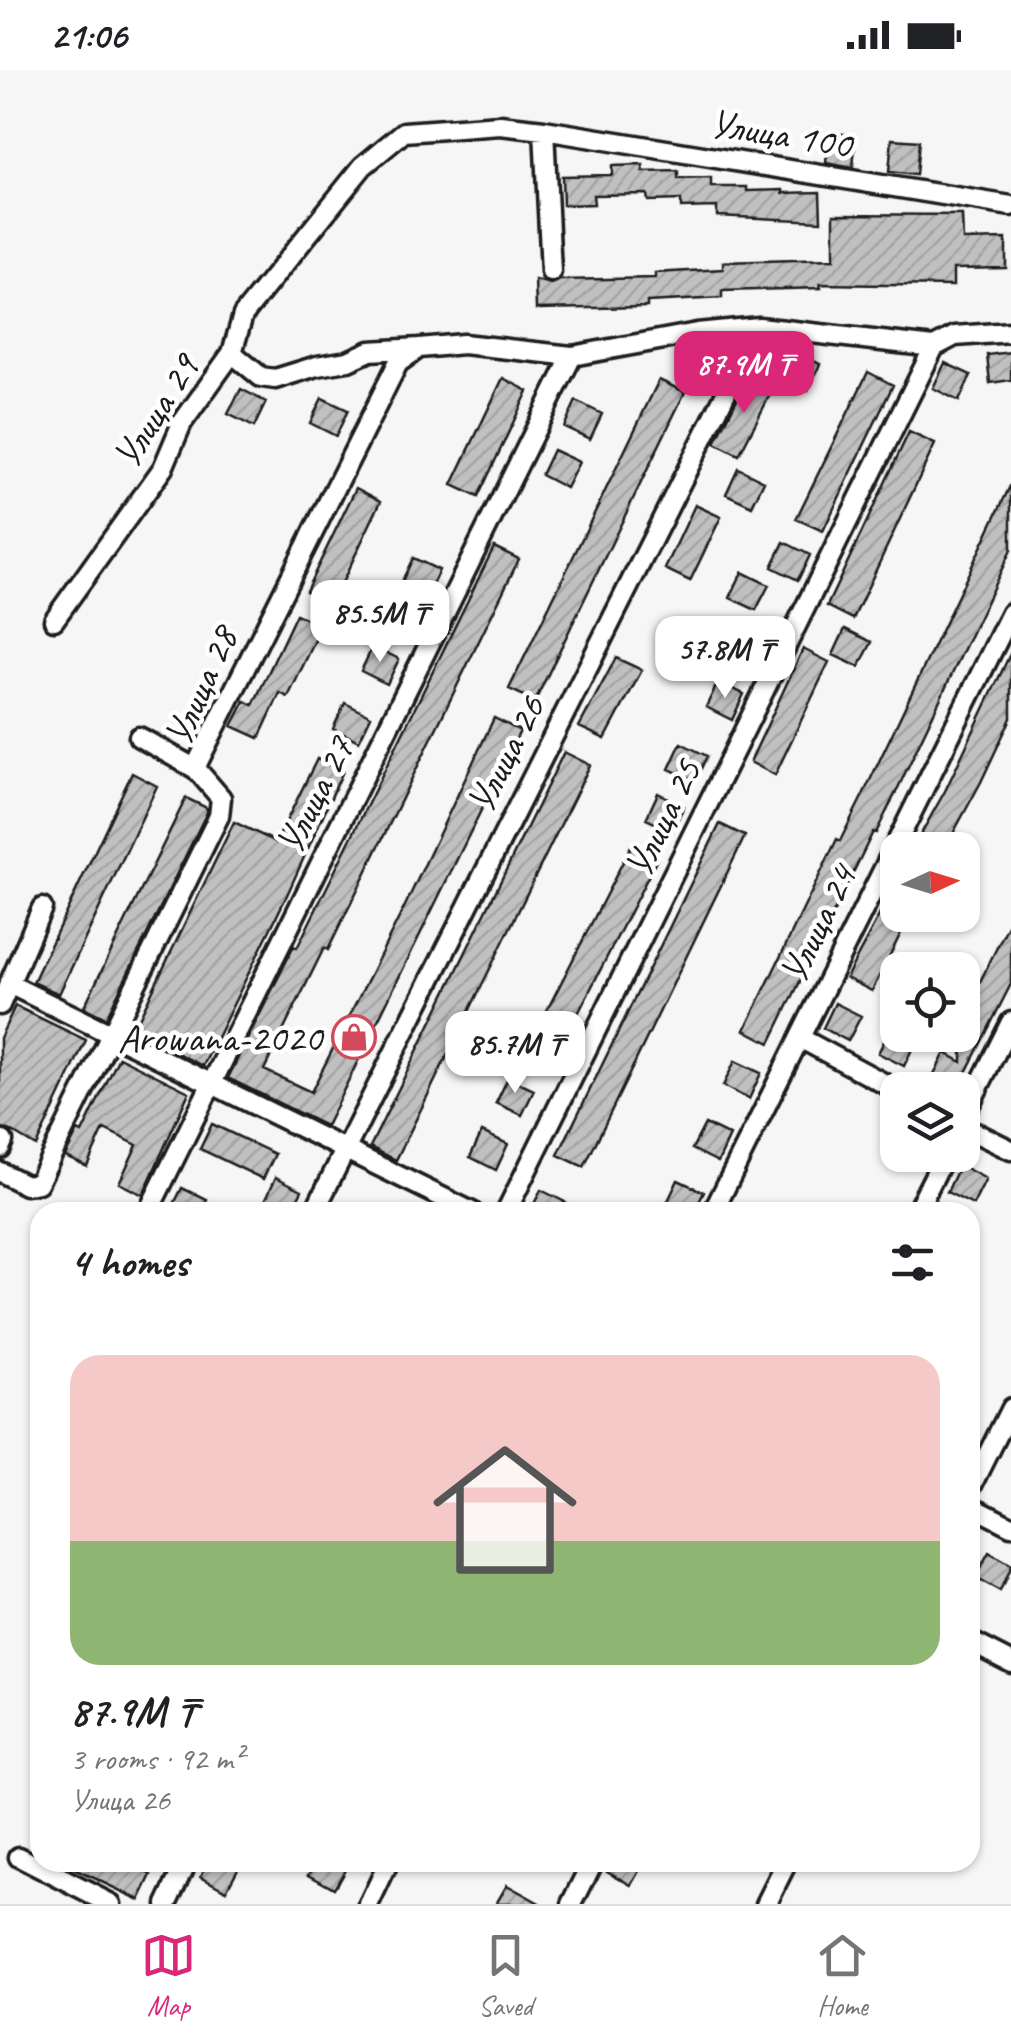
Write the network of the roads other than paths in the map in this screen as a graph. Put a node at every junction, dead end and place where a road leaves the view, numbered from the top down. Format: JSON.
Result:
{"nodes":[{"id":1,"x":544,"y":130,"type":"junction"},
{"id":2,"x":1011,"y":206,"type":"edge"},
{"id":3,"x":551,"y":272,"type":"dead end"},
{"id":4,"x":759,"y":326,"type":"junction"},
{"id":5,"x":1011,"y":332,"type":"edge"},
{"id":6,"x":934,"y":347,"type":"junction"},
{"id":7,"x":419,"y":348,"type":"junction"},
{"id":8,"x":232,"y":353,"type":"junction"},
{"id":9,"x":572,"y":356,"type":"junction"},
{"id":10,"x":1011,"y":613,"type":"edge"},
{"id":11,"x":54,"y":620,"type":"dead end"},
{"id":12,"x":139,"y":738,"type":"dead end"},
{"id":13,"x":196,"y":769,"type":"junction"},
{"id":14,"x":42,"y":908,"type":"dead end"},
{"id":15,"x":9,"y":984,"type":"junction"},
{"id":16,"x":0,"y":1005,"type":"edge"},
{"id":17,"x":1011,"y":1022,"type":"edge"},
{"id":18,"x":111,"y":1034,"type":"junction"},
{"id":19,"x":800,"y":1038,"type":"junction"},
{"id":20,"x":880,"y":1081,"type":"edge"},
{"id":21,"x":210,"y":1082,"type":"junction"},
{"id":22,"x":980,"y":1086,"type":"edge"},
{"id":23,"x":980,"y":1133,"type":"edge"},
{"id":24,"x":345,"y":1150,"type":"junction"},
{"id":25,"x":1011,"y":1150,"type":"edge"},
{"id":26,"x":0,"y":1172,"type":"edge"},
{"id":27,"x":936,"y":1172,"type":"edge"},
{"id":28,"x":153,"y":1202,"type":"edge"},
{"id":29,"x":319,"y":1202,"type":"edge"},
{"id":30,"x":452,"y":1202,"type":"edge"},
{"id":31,"x":511,"y":1202,"type":"edge"},
{"id":32,"x":717,"y":1202,"type":"edge"},
{"id":33,"x":921,"y":1202,"type":"edge"},
{"id":34,"x":1011,"y":1408,"type":"edge"},
{"id":35,"x":980,"y":1470,"type":"edge"},
{"id":36,"x":980,"y":1510,"type":"edge"},
{"id":37,"x":1011,"y":1526,"type":"edge"},
{"id":38,"x":980,"y":1646,"type":"edge"},
{"id":39,"x":1011,"y":1662,"type":"edge"},
{"id":40,"x":19,"y":1856,"type":"dead end"},
{"id":41,"x":30,"y":1862,"type":"edge"},
{"id":42,"x":50,"y":1872,"type":"edge"},
{"id":43,"x":182,"y":1872,"type":"edge"},
{"id":44,"x":384,"y":1872,"type":"edge"},
{"id":45,"x":588,"y":1872,"type":"edge"},
{"id":46,"x":781,"y":1872,"type":"edge"},
{"id":47,"x":111,"y":1904,"type":"edge"},
{"id":48,"x":166,"y":1904,"type":"edge"},
{"id":49,"x":369,"y":1904,"type":"edge"},
{"id":50,"x":572,"y":1904,"type":"edge"},
{"id":51,"x":766,"y":1904,"type":"edge"}],
"edges":[{"from":1,"to":2,"type":"street","name":"Улица 100"},
{"from":1,"to":3,"type":"street"},
{"from":1,"to":8,"type":"street","name":"Улица 100"},
{"from":4,"to":6,"type":"street"},
{"from":4,"to":9,"type":"street"},
{"from":4,"to":24,"type":"street","name":"Улица 26"},
{"from":5,"to":6,"type":"street"},
{"from":6,"to":31,"type":"street","name":"Улица 25"},
{"from":7,"to":8,"type":"street","name":"Улица 29"},
{"from":7,"to":9,"type":"street"},
{"from":7,"to":13,"type":"street","name":"Улица 28"},
{"from":8,"to":11,"type":"street","name":"Улица 29"},
{"from":9,"to":21,"type":"street","name":"Улица 27"},
{"from":10,"to":19,"type":"street","name":"Улица 24"},
{"from":12,"to":13,"type":"street"},
{"from":13,"to":18,"type":"street","name":"Улица 28"},
{"from":14,"to":15,"type":"street"},
{"from":15,"to":16,"type":"street"},
{"from":15,"to":18,"type":"street"},
{"from":17,"to":22,"type":"street"},
{"from":18,"to":21,"type":"street"},
{"from":18,"to":26,"type":"street"},
{"from":19,"to":20,"type":"street"},
{"from":19,"to":32,"type":"street","name":"Улица 24"},
{"from":21,"to":24,"type":"street"},
{"from":21,"to":28,"type":"street","name":"Улица 27"},
{"from":23,"to":25,"type":"street"},
{"from":24,"to":29,"type":"street","name":"Улица 26"},
{"from":24,"to":30,"type":"street"},
{"from":27,"to":33,"type":"street"},
{"from":34,"to":35,"type":"street"},
{"from":36,"to":37,"type":"street"},
{"from":38,"to":39,"type":"street"},
{"from":40,"to":41,"type":"street"},
{"from":42,"to":47,"type":"street"},
{"from":43,"to":48,"type":"street"},
{"from":44,"to":49,"type":"street"},
{"from":45,"to":50,"type":"street"},
{"from":46,"to":51,"type":"street"}]}
